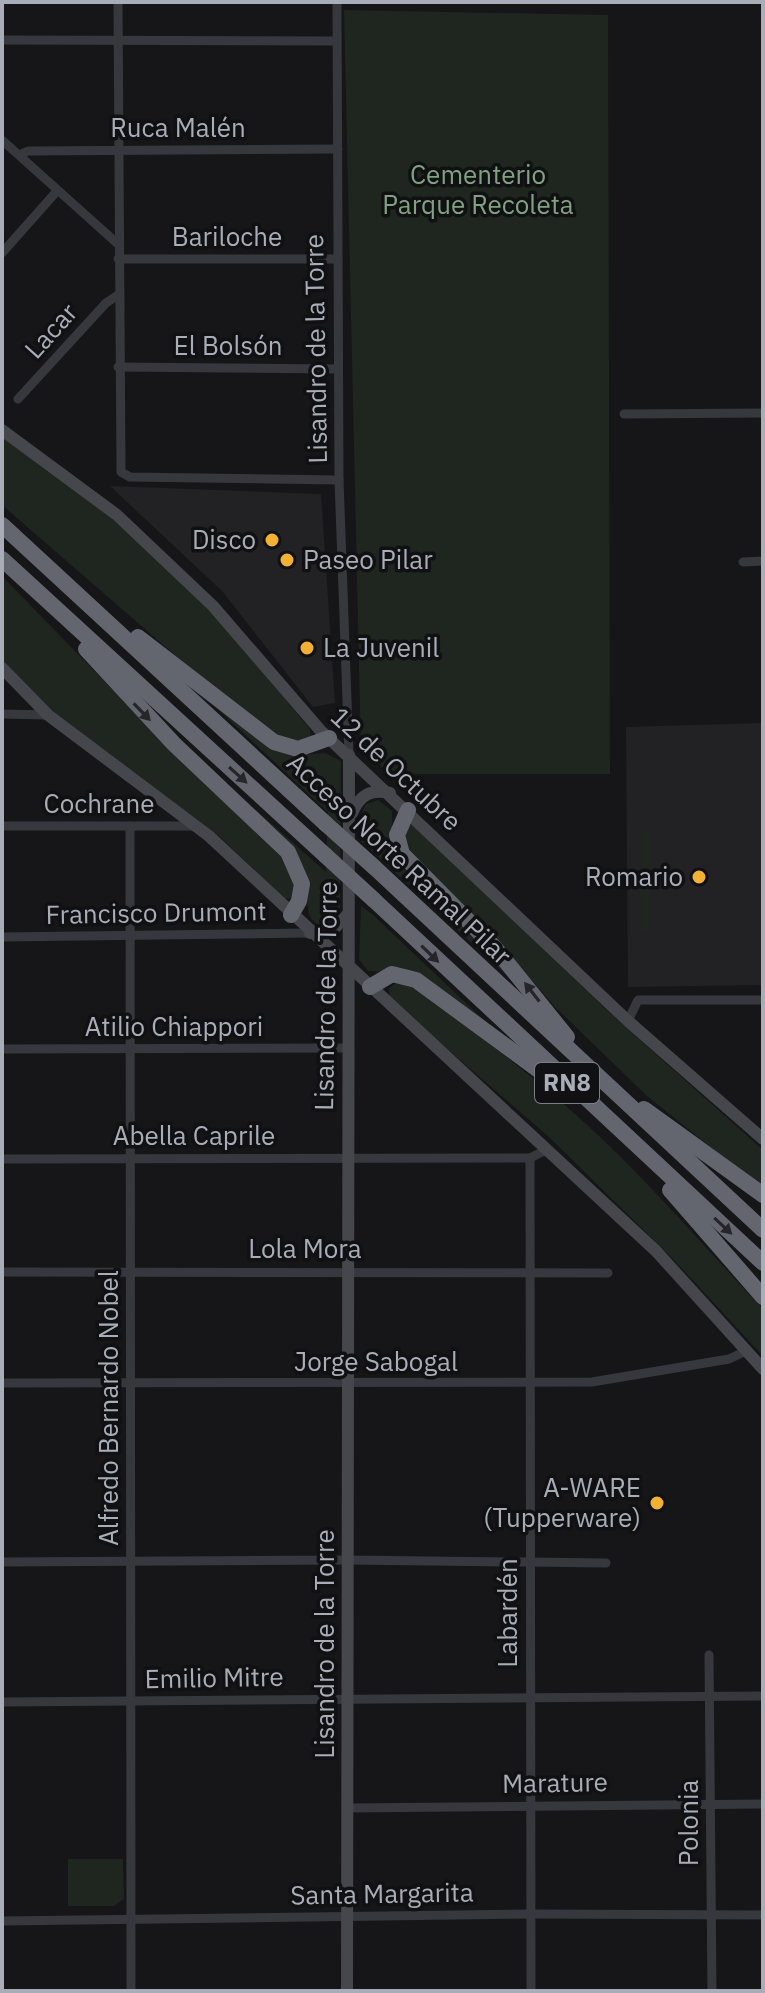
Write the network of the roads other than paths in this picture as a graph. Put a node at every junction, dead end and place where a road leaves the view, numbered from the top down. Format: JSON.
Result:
{"nodes":[{"id":1,"x":118,"y":2,"type":"edge"},
{"id":2,"x":337,"y":2,"type":"edge"},
{"id":3,"x":118,"y":39,"type":"junction"},
{"id":4,"x":2,"y":40,"type":"edge"},
{"id":5,"x":337,"y":41,"type":"junction"},
{"id":6,"x":2,"y":140,"type":"edge"},
{"id":7,"x":338,"y":149,"type":"junction"},
{"id":8,"x":118,"y":150,"type":"junction"},
{"id":9,"x":19,"y":155,"type":"junction"},
{"id":10,"x":57,"y":191,"type":"junction"},
{"id":11,"x":119,"y":245,"type":"junction"},
{"id":12,"x":2,"y":253,"type":"edge"},
{"id":13,"x":118,"y":259,"type":"junction"},
{"id":14,"x":337,"y":259,"type":"junction"},
{"id":15,"x":118,"y":295,"type":"junction"},
{"id":16,"x":118,"y":367,"type":"junction"},
{"id":17,"x":338,"y":369,"type":"junction"},
{"id":18,"x":18,"y":399,"type":"dead end"},
{"id":19,"x":763,"y":413,"type":"edge"},
{"id":20,"x":624,"y":414,"type":"dead end"},
{"id":21,"x":2,"y":430,"type":"edge"},
{"id":22,"x":339,"y":480,"type":"junction"},
{"id":23,"x":2,"y":525,"type":"edge"},
{"id":24,"x":2,"y":559,"type":"edge"},
{"id":25,"x":763,"y":561,"type":"edge"},
{"id":26,"x":42,"y":562,"type":"junction"},
{"id":27,"x":743,"y":562,"type":"dead end"},
{"id":28,"x":35,"y":590,"type":"junction"},
{"id":29,"x":2,"y":668,"type":"edge"},
{"id":30,"x":2,"y":714,"type":"edge"},
{"id":31,"x":48,"y":715,"type":"junction"},
{"id":32,"x":329,"y":738,"type":"junction"},
{"id":33,"x":349,"y":755,"type":"junction"},
{"id":34,"x":390,"y":793,"type":"junction"},
{"id":35,"x":408,"y":810,"type":"junction"},
{"id":36,"x":351,"y":815,"type":"junction"},
{"id":37,"x":2,"y":826,"type":"edge"},
{"id":38,"x":130,"y":826,"type":"junction"},
{"id":39,"x":195,"y":826,"type":"junction"},
{"id":40,"x":291,"y":915,"type":"junction"},
{"id":41,"x":347,"y":915,"type":"junction"},
{"id":42,"x":310,"y":933,"type":"junction"},
{"id":43,"x":2,"y":937,"type":"edge"},
{"id":44,"x":130,"y":937,"type":"junction"},
{"id":45,"x":346,"y":966,"type":"junction"},
{"id":46,"x":370,"y":987,"type":"junction"},
{"id":47,"x":763,"y":1000,"type":"edge"},
{"id":48,"x":628,"y":1021,"type":"junction"},
{"id":49,"x":346,"y":1048,"type":"junction"},
{"id":50,"x":2,"y":1049,"type":"edge"},
{"id":51,"x":130,"y":1049,"type":"junction"},
{"id":52,"x":599,"y":1078,"type":"junction"},
{"id":53,"x":613,"y":1126,"type":"junction"},
{"id":54,"x":763,"y":1139,"type":"edge"},
{"id":55,"x":546,"y":1150,"type":"junction"},
{"id":56,"x":346,"y":1157,"type":"junction"},
{"id":57,"x":131,"y":1158,"type":"junction"},
{"id":58,"x":530,"y":1158,"type":"junction"},
{"id":59,"x":2,"y":1159,"type":"edge"},
{"id":60,"x":763,"y":1195,"type":"edge"},
{"id":61,"x":763,"y":1230,"type":"edge"},
{"id":62,"x":763,"y":1263,"type":"edge"},
{"id":63,"x":131,"y":1271,"type":"junction"},
{"id":64,"x":347,"y":1271,"type":"junction"},
{"id":65,"x":529,"y":1271,"type":"junction"},
{"id":66,"x":2,"y":1272,"type":"edge"},
{"id":67,"x":608,"y":1273,"type":"dead end"},
{"id":68,"x":763,"y":1297,"type":"edge"},
{"id":69,"x":746,"y":1351,"type":"junction"},
{"id":70,"x":763,"y":1369,"type":"edge"},
{"id":71,"x":2,"y":1383,"type":"edge"},
{"id":72,"x":530,"y":1383,"type":"junction"},
{"id":73,"x":131,"y":1384,"type":"junction"},
{"id":74,"x":347,"y":1384,"type":"junction"},
{"id":75,"x":347,"y":1560,"type":"junction"},
{"id":76,"x":131,"y":1561,"type":"junction"},
{"id":77,"x":2,"y":1562,"type":"edge"},
{"id":78,"x":530,"y":1563,"type":"junction"},
{"id":79,"x":606,"y":1563,"type":"dead end"},
{"id":80,"x":709,"y":1655,"type":"dead end"},
{"id":81,"x":763,"y":1696,"type":"edge"},
{"id":82,"x":531,"y":1697,"type":"junction"},
{"id":83,"x":711,"y":1697,"type":"junction"},
{"id":84,"x":347,"y":1699,"type":"junction"},
{"id":85,"x":131,"y":1701,"type":"junction"},
{"id":86,"x":2,"y":1702,"type":"edge"},
{"id":87,"x":711,"y":1804,"type":"junction"},
{"id":88,"x":763,"y":1804,"type":"edge"},
{"id":89,"x":531,"y":1805,"type":"junction"},
{"id":90,"x":347,"y":1808,"type":"junction"},
{"id":91,"x":531,"y":1914,"type":"junction"},
{"id":92,"x":763,"y":1915,"type":"edge"},
{"id":93,"x":712,"y":1916,"type":"junction"},
{"id":94,"x":347,"y":1917,"type":"junction"},
{"id":95,"x":131,"y":1919,"type":"junction"},
{"id":96,"x":2,"y":1921,"type":"edge"},
{"id":97,"x":131,"y":1991,"type":"edge"},
{"id":98,"x":347,"y":1991,"type":"edge"},
{"id":99,"x":531,"y":1991,"type":"edge"},
{"id":100,"x":712,"y":1991,"type":"edge"}],
"edges":[{"from":1,"to":3,"type":"street"},
{"from":2,"to":5,"type":"street","name":"Lisandro de la Torre"},
{"from":3,"to":4,"type":"street"},
{"from":3,"to":5,"type":"street"},
{"from":3,"to":8,"type":"street"},
{"from":5,"to":7,"type":"street","name":"Lisandro de la Torre"},
{"from":6,"to":9,"type":"street"},
{"from":7,"to":8,"type":"street","name":"Ruca Malén"},
{"from":7,"to":14,"type":"street","name":"Lisandro de la Torre"},
{"from":8,"to":9,"type":"street","name":"Ruca Malén"},
{"from":8,"to":11,"type":"street"},
{"from":9,"to":10,"type":"street"},
{"from":10,"to":11,"type":"street"},
{"from":10,"to":12,"type":"street"},
{"from":11,"to":13,"type":"street"},
{"from":13,"to":14,"type":"street","name":"Bariloche"},
{"from":13,"to":15,"type":"street"},
{"from":14,"to":17,"type":"street","name":"Lisandro de la Torre"},
{"from":15,"to":16,"type":"street"},
{"from":15,"to":18,"type":"street","name":"Lacar"},
{"from":16,"to":17,"type":"street","name":"El Bolsón"},
{"from":16,"to":22,"type":"street"},
{"from":17,"to":22,"type":"street","name":"Lisandro de la Torre"},
{"from":19,"to":20,"type":"street"},
{"from":21,"to":32,"type":"street","name":"12 de Octubre"},
{"from":22,"to":33,"type":"street","name":"Lisandro de la Torre"},
{"from":23,"to":26,"type":"highway","name":"Acceso Norte Ramal Pilar","number":"RN8"},
{"from":24,"to":28,"type":"highway","name":"Acceso Norte Ramal Pilar","number":"RN8"},
{"from":25,"to":27,"type":"street"},
{"from":26,"to":32,"type":"highway"},
{"from":26,"to":52,"type":"highway","name":"Acceso Norte Ramal Pilar","number":"RN8","bridge":true},
{"from":28,"to":40,"type":"highway","one_way":true},
{"from":28,"to":53,"type":"highway","name":"Acceso Norte Ramal Pilar","number":"RN8","one_way":true,"bridge":true},
{"from":29,"to":31,"type":"street"},
{"from":30,"to":31,"type":"street"},
{"from":31,"to":39,"type":"street"},
{"from":32,"to":33,"type":"street","name":"12 de Octubre"},
{"from":33,"to":34,"type":"street","name":"12 de Octubre"},
{"from":33,"to":36,"type":"street","name":"Lisandro de la Torre"},
{"from":34,"to":35,"type":"street","name":"12 de Octubre"},
{"from":34,"to":36,"type":"street"},
{"from":35,"to":48,"type":"street","name":"12 de Octubre"},
{"from":52,"to":35,"type":"highway","one_way":true},
{"from":36,"to":41,"type":"street","name":"Lisandro de la Torre"},
{"from":37,"to":38,"type":"street","name":"Cochrane"},
{"from":38,"to":39,"type":"street","name":"Cochrane"},
{"from":38,"to":44,"type":"street","name":"Alfredo Bernardo Nobel"},
{"from":39,"to":40,"type":"street"},
{"from":40,"to":42,"type":"street"},
{"from":41,"to":42,"type":"street"},
{"from":41,"to":45,"type":"street","name":"Lisandro de la Torre"},
{"from":42,"to":44,"type":"street","name":"Francisco Drumont"},
{"from":42,"to":45,"type":"street"},
{"from":43,"to":44,"type":"street","name":"Francisco Drumont"},
{"from":44,"to":51,"type":"street","name":"Alfredo Bernardo Nobel"},
{"from":45,"to":46,"type":"street"},
{"from":45,"to":49,"type":"street","name":"Lisandro de la Torre"},
{"from":46,"to":53,"type":"highway"},
{"from":46,"to":55,"type":"street"},
{"from":47,"to":48,"type":"street"},
{"from":48,"to":54,"type":"street","name":"12 de Octubre"},
{"from":49,"to":51,"type":"street","name":"Atilio Chiappori"},
{"from":49,"to":56,"type":"street","name":"Lisandro de la Torre"},
{"from":50,"to":51,"type":"street","name":"Atilio Chiappori"},
{"from":51,"to":57,"type":"street","name":"Alfredo Bernardo Nobel"},
{"from":52,"to":60,"type":"highway"},
{"from":52,"to":61,"type":"highway","name":"Acceso Norte Ramal Pilar","number":"RN8"},
{"from":53,"to":62,"type":"highway","name":"Acceso Norte Ramal Pilar","number":"RN8","one_way":true},
{"from":53,"to":68,"type":"highway"},
{"from":55,"to":58,"type":"street"},
{"from":55,"to":69,"type":"street"},
{"from":56,"to":57,"type":"street","name":"Abella Caprile"},
{"from":56,"to":58,"type":"street","name":"Abella Caprile"},
{"from":56,"to":64,"type":"street","name":"Lisandro de la Torre"},
{"from":57,"to":59,"type":"street","name":"Abella Caprile"},
{"from":57,"to":63,"type":"street","name":"Alfredo Bernardo Nobel"},
{"from":58,"to":65,"type":"street","name":"Labardén"},
{"from":63,"to":64,"type":"street","name":"Lola Mora"},
{"from":63,"to":66,"type":"street","name":"Lola Mora"},
{"from":63,"to":73,"type":"street","name":"Alfredo Bernardo Nobel"},
{"from":64,"to":65,"type":"street","name":"Lola Mora"},
{"from":64,"to":74,"type":"street","name":"Lisandro de la Torre"},
{"from":65,"to":67,"type":"street","name":"Lola Mora"},
{"from":65,"to":72,"type":"street","name":"Labardén"},
{"from":69,"to":70,"type":"street"},
{"from":69,"to":72,"type":"street","name":"Jorge Sabogal"},
{"from":71,"to":73,"type":"street","name":"Jorge Sabogal"},
{"from":72,"to":74,"type":"street","name":"Jorge Sabogal"},
{"from":72,"to":78,"type":"street","name":"Labardén"},
{"from":73,"to":74,"type":"street","name":"Jorge Sabogal"},
{"from":73,"to":76,"type":"street","name":"Alfredo Bernardo Nobel"},
{"from":74,"to":75,"type":"street","name":"Lisandro de la Torre"},
{"from":75,"to":76,"type":"street"},
{"from":75,"to":78,"type":"street"},
{"from":75,"to":84,"type":"street","name":"Lisandro de la Torre"},
{"from":76,"to":77,"type":"street"},
{"from":76,"to":85,"type":"street","name":"Alfredo Bernardo Nobel"},
{"from":78,"to":79,"type":"street"},
{"from":78,"to":82,"type":"street","name":"Labardén"},
{"from":80,"to":83,"type":"street","name":"Polonia"},
{"from":81,"to":83,"type":"street","name":"Emilio Mitre"},
{"from":82,"to":83,"type":"street","name":"Emilio Mitre"},
{"from":82,"to":84,"type":"street","name":"Emilio Mitre"},
{"from":82,"to":89,"type":"street","name":"Labardén"},
{"from":83,"to":87,"type":"street","name":"Polonia"},
{"from":84,"to":85,"type":"street","name":"Emilio Mitre"},
{"from":84,"to":90,"type":"street","name":"Lisandro de la Torre"},
{"from":85,"to":86,"type":"street","name":"Emilio Mitre"},
{"from":85,"to":95,"type":"street","name":"Alfredo Bernardo Nobel"},
{"from":87,"to":88,"type":"street","name":"Marature"},
{"from":87,"to":89,"type":"street","name":"Marature"},
{"from":87,"to":93,"type":"street","name":"Polonia"},
{"from":89,"to":90,"type":"street","name":"Marature"},
{"from":89,"to":91,"type":"street","name":"Labardén"},
{"from":90,"to":94,"type":"street","name":"Lisandro de la Torre"},
{"from":91,"to":93,"type":"street","name":"Santa Margarita"},
{"from":91,"to":94,"type":"street","name":"Santa Margarita"},
{"from":91,"to":99,"type":"street","name":"Labardén"},
{"from":92,"to":93,"type":"street","name":"Santa Margarita"},
{"from":93,"to":100,"type":"street","name":"Polonia"},
{"from":94,"to":95,"type":"street","name":"Santa Margarita"},
{"from":94,"to":98,"type":"street","name":"Lisandro de la Torre"},
{"from":95,"to":96,"type":"street","name":"Santa Margarita"},
{"from":95,"to":97,"type":"street","name":"Alfredo Bernardo Nobel"}]}
